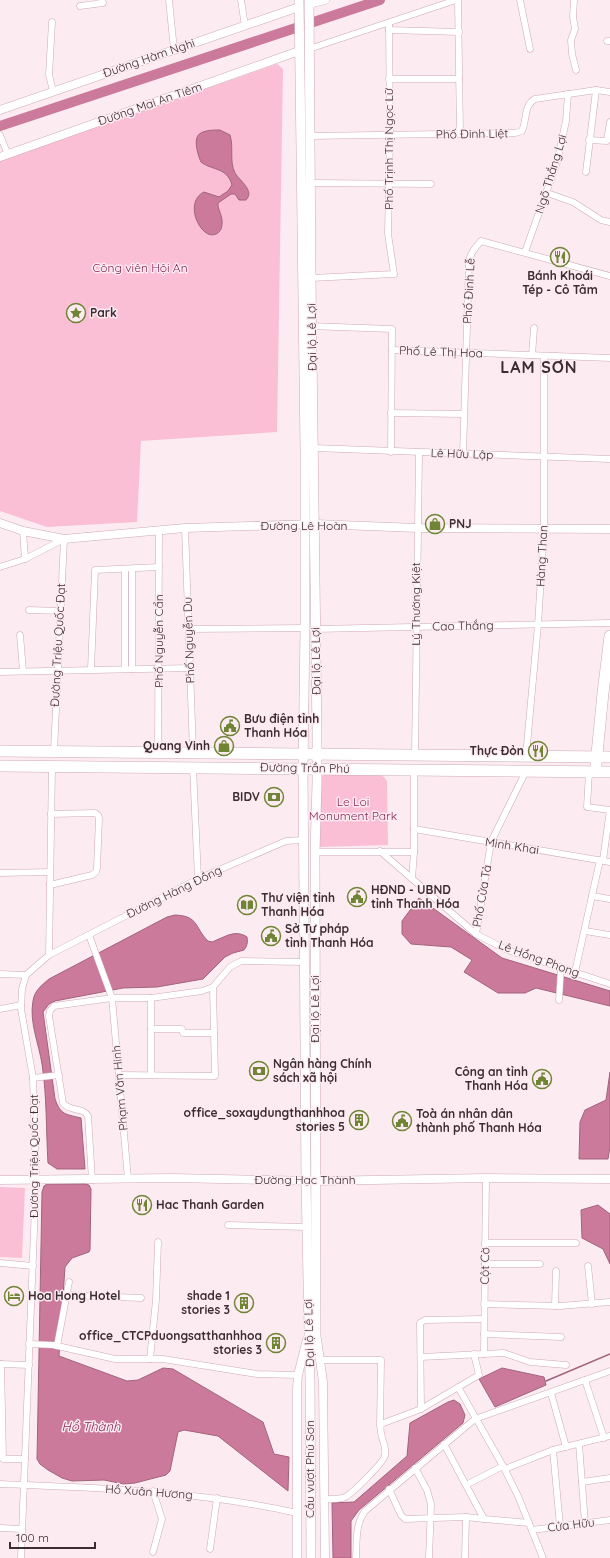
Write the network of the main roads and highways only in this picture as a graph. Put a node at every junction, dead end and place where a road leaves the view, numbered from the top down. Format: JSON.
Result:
{"nodes":[{"id":1,"x":309,"y":5,"type":"edge"},
{"id":2,"x":299,"y":7,"type":"edge"},
{"id":3,"x":307,"y":326,"type":"junction"},
{"id":4,"x":610,"y":636,"type":"edge"},
{"id":5,"x":606,"y":693,"type":"edge"},
{"id":6,"x":0,"y":751,"type":"edge"},
{"id":7,"x":123,"y":752,"type":"junction"},
{"id":8,"x":303,"y":753,"type":"junction"},
{"id":9,"x":317,"y":754,"type":"junction"},
{"id":10,"x":526,"y":756,"type":"junction"},
{"id":11,"x":610,"y":757,"type":"edge"},
{"id":12,"x":597,"y":758,"type":"junction"},
{"id":13,"x":0,"y":766,"type":"edge"},
{"id":14,"x":122,"y":766,"type":"junction"},
{"id":15,"x":303,"y":768,"type":"junction"},
{"id":16,"x":317,"y":768,"type":"junction"},
{"id":17,"x":526,"y":771,"type":"junction"},
{"id":18,"x":592,"y":772,"type":"junction"},
{"id":19,"x":610,"y":772,"type":"edge"},
{"id":20,"x":315,"y":1008,"type":"junction"},
{"id":21,"x":304,"y":1009,"type":"junction"},
{"id":22,"x":312,"y":1335,"type":"junction"},
{"id":23,"x":310,"y":1383,"type":"joint"},
{"id":24,"x":311,"y":1558,"type":"edge"}],
"edges":[{"from":1,"to":3,"type":"main road","name":"Đại lộ Lê Lợi"},
{"from":2,"to":3,"type":"main road","name":"Đại lộ Lê Lợi"},
{"from":3,"to":8,"type":"main road","name":"Đại lộ Lê Lợi"},
{"from":3,"to":9,"type":"main road","name":"Đại lộ Lê Lợi"},
{"from":4,"to":5,"type":"highway"},
{"from":5,"to":12,"type":"highway"},
{"from":6,"to":7,"type":"highway","name":"Đường Trần Phú"},
{"from":7,"to":8,"type":"highway","name":"Đường Trần Phú"},
{"from":7,"to":14,"type":"highway"},
{"from":8,"to":9,"type":"highway","name":"Đường Trần Phú"},
{"from":8,"to":15,"type":"main road","name":"Đại lộ Lê Lợi"},
{"from":9,"to":10,"type":"highway","name":"Đường Trần Phú"},
{"from":9,"to":16,"type":"main road","name":"Đại lộ Lê Lợi"},
{"from":10,"to":12,"type":"highway","name":"Đường Trần Phú"},
{"from":10,"to":17,"type":"highway"},
{"from":11,"to":12,"type":"highway","name":"Đường Trần Phú"},
{"from":12,"to":18,"type":"highway"},
{"from":13,"to":14,"type":"highway","name":"Đường Trần Phú"},
{"from":14,"to":15,"type":"highway","name":"Đường Trần Phú"},
{"from":15,"to":16,"type":"highway","name":"Đường Trần Phú"},
{"from":15,"to":21,"type":"main road","name":"Đại lộ Lê Lợi"},
{"from":16,"to":17,"type":"highway","name":"Đường Trần Phú"},
{"from":16,"to":20,"type":"main road","name":"Đại lộ Lê Lợi"},
{"from":17,"to":18,"type":"highway","name":"Đường Trần Phú"},
{"from":18,"to":19,"type":"highway","name":"Đường Trần Phú"},
{"from":20,"to":21,"type":"main road"},
{"from":20,"to":22,"type":"main road","name":"Đại lộ Lê Lợi"},
{"from":21,"to":22,"type":"main road","name":"Đại lộ Lê Lợi"},
{"from":22,"to":23,"type":"main road","name":"Đại lộ Lê Lợi"},
{"from":23,"to":24,"type":"main road","name":"Cầu vượt Phú Sơn"}]}
